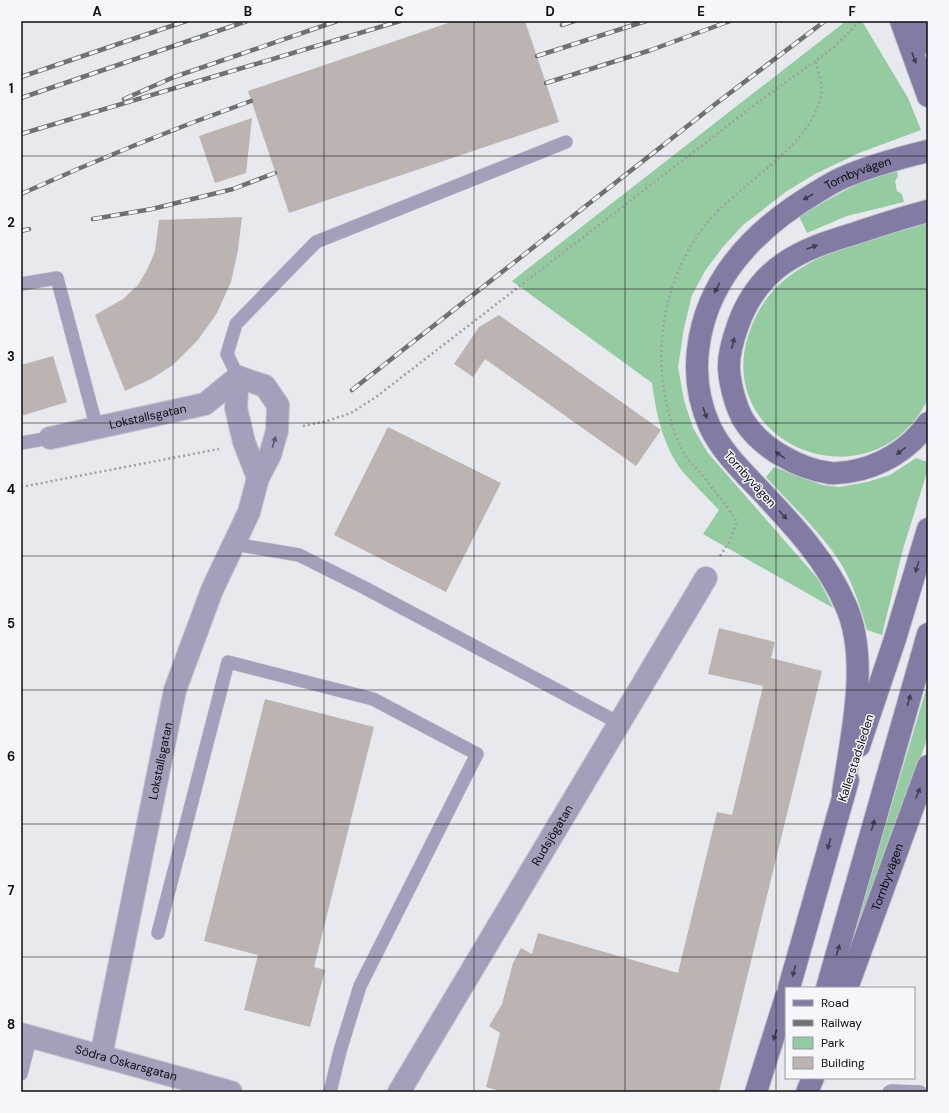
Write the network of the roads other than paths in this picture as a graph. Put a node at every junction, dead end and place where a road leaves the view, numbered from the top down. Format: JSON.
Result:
{"nodes":[{"id":1,"x":901,"y":21,"type":"edge"},
{"id":2,"x":909,"y":21,"type":"edge"},
{"id":3,"x":927,"y":40,"type":"edge"},
{"id":4,"x":928,"y":96,"type":"edge"},
{"id":5,"x":566,"y":142,"type":"dead end"},
{"id":6,"x":928,"y":151,"type":"edge"},
{"id":7,"x":928,"y":211,"type":"edge"},
{"id":8,"x":21,"y":284,"type":"edge"},
{"id":9,"x":238,"y":377,"type":"junction"},
{"id":10,"x":928,"y":423,"type":"edge"},
{"id":11,"x":97,"y":428,"type":"junction"},
{"id":12,"x":50,"y":438,"type":"joint"},
{"id":13,"x":21,"y":444,"type":"edge"},
{"id":14,"x":258,"y":478,"type":"junction"},
{"id":15,"x":928,"y":529,"type":"edge"},
{"id":16,"x":234,"y":544,"type":"junction"},
{"id":17,"x":706,"y":578,"type":"dead end"},
{"id":18,"x":928,"y":634,"type":"edge"},
{"id":19,"x":619,"y":723,"type":"junction"},
{"id":20,"x":928,"y":766,"type":"edge"},
{"id":21,"x":843,"y":793,"type":"junction"},
{"id":22,"x":158,"y":933,"type":"dead end"},
{"id":23,"x":789,"y":987,"type":"edge"},
{"id":24,"x":827,"y":987,"type":"edge"},
{"id":25,"x":847,"y":987,"type":"edge"},
{"id":26,"x":785,"y":1000,"type":"edge"},
{"id":27,"x":26,"y":1035,"type":"edge"},
{"id":28,"x":101,"y":1056,"type":"junction"},
{"id":29,"x":21,"y":1074,"type":"edge"},
{"id":30,"x":802,"y":1079,"type":"edge"},
{"id":31,"x":813,"y":1079,"type":"edge"},
{"id":32,"x":231,"y":1092,"type":"edge"},
{"id":33,"x":330,"y":1092,"type":"edge"},
{"id":34,"x":399,"y":1092,"type":"edge"},
{"id":35,"x":756,"y":1092,"type":"edge"},
{"id":36,"x":798,"y":1092,"type":"edge"},
{"id":37,"x":807,"y":1092,"type":"edge"},
{"id":38,"x":889,"y":1092,"type":"edge"},
{"id":39,"x":920,"y":1092,"type":"edge"}],
"edges":[{"from":1,"to":4,"type":"main road","one_way":true},
{"from":2,"to":3,"type":"main road"},
{"from":5,"to":9,"type":"lane"},
{"from":6,"to":21,"type":"main road","name":"Tornbyvägen","one_way":true},
{"from":10,"to":7,"type":"main road","one_way":true},
{"from":8,"to":11,"type":"lane"},
{"from":9,"to":11,"type":"street","name":"Lokstallsgatan"},
{"from":9,"to":14,"type":"street"},
{"from":14,"to":9,"type":"street","name":"Lokstallsgatan","one_way":true},
{"from":11,"to":12,"type":"street","name":"Lokstallsgatan"},
{"from":12,"to":13,"type":"lane"},
{"from":14,"to":16,"type":"street","name":"Lokstallsgatan"},
{"from":15,"to":21,"type":"main road","name":"Kallerstadsleden","one_way":true},
{"from":16,"to":19,"type":"lane"},
{"from":16,"to":28,"type":"street","name":"Lokstallsgatan"},
{"from":17,"to":19,"type":"street","name":"Rudsjögatan"},
{"from":24,"to":18,"type":"main road","one_way":true},
{"from":19,"to":34,"type":"street","name":"Rudsjögatan"},
{"from":25,"to":20,"type":"main road","name":"Tornbyvägen","one_way":true},
{"from":21,"to":23,"type":"main road","name":"Kallerstadsleden","one_way":true},
{"from":22,"to":33,"type":"lane"},
{"from":26,"to":35,"type":"main road","one_way":true},
{"from":27,"to":28,"type":"street","name":"Södra Oskarsgatan"},
{"from":27,"to":29,"type":"lane"},
{"from":28,"to":32,"type":"street","name":"Södra Oskarsgatan"},
{"from":30,"to":36,"type":"main road"},
{"from":31,"to":37,"type":"main road"},
{"from":38,"to":39,"type":"lane"}]}
